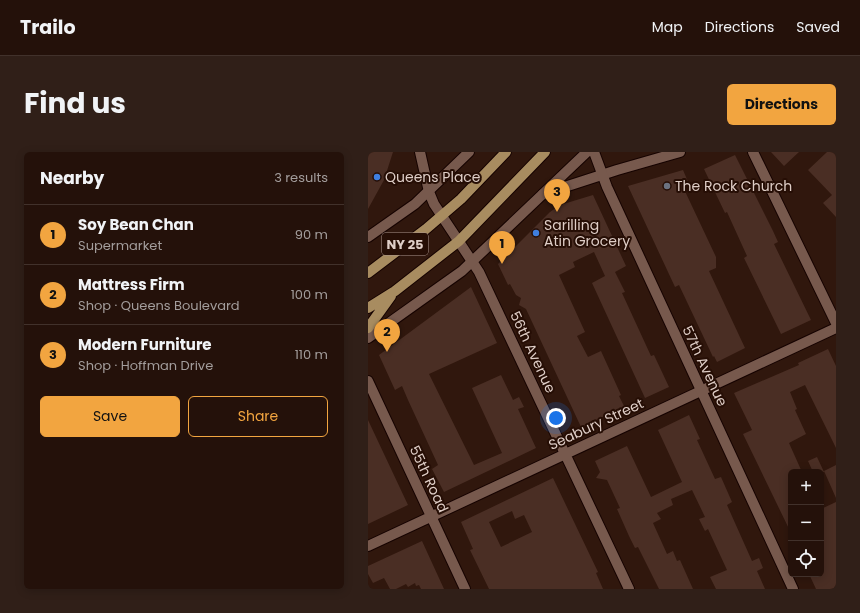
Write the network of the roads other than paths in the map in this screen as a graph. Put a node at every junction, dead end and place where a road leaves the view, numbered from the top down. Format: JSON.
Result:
{"nodes":[{"id":1,"x":420,"y":152,"type":"edge"},
{"id":2,"x":469,"y":152,"type":"edge"},
{"id":3,"x":506,"y":152,"type":"edge"},
{"id":4,"x":545,"y":152,"type":"edge"},
{"id":5,"x":587,"y":152,"type":"edge"},
{"id":6,"x":594,"y":152,"type":"edge"},
{"id":7,"x":680,"y":152,"type":"edge"},
{"id":8,"x":753,"y":152,"type":"edge"},
{"id":9,"x":603,"y":175,"type":"junction"},
{"id":10,"x":428,"y":192,"type":"junction"},
{"id":11,"x":543,"y":194,"type":"junction"},
{"id":12,"x":442,"y":215,"type":"junction"},
{"id":13,"x":368,"y":237,"type":"edge"},
{"id":14,"x":459,"y":241,"type":"junction"},
{"id":15,"x":473,"y":262,"type":"junction"},
{"id":16,"x":368,"y":273,"type":"edge"},
{"id":17,"x":395,"y":291,"type":"junction"},
{"id":18,"x":368,"y":308,"type":"edge"},
{"id":19,"x":836,"y":324,"type":"edge"},
{"id":20,"x":368,"y":328,"type":"edge"},
{"id":21,"x":836,"y":328,"type":"edge"},
{"id":22,"x":368,"y":338,"type":"edge"},
{"id":23,"x":368,"y":381,"type":"edge"},
{"id":24,"x":700,"y":390,"type":"junction"},
{"id":25,"x":566,"y":453,"type":"junction"},
{"id":26,"x":431,"y":516,"type":"junction"},
{"id":27,"x":368,"y":546,"type":"edge"},
{"id":28,"x":465,"y":589,"type":"edge"},
{"id":29,"x":629,"y":589,"type":"edge"},
{"id":30,"x":793,"y":589,"type":"edge"}],
"edges":[{"from":1,"to":10,"type":"street","name":"56th Avenue"},
{"from":2,"to":10,"type":"street"},
{"from":3,"to":12,"type":"main road","number":"NY 25"},
{"from":4,"to":14,"type":"main road","number":"NY 25"},
{"from":5,"to":11,"type":"street"},
{"from":6,"to":9,"type":"street","name":"57th Avenue"},
{"from":7,"to":9,"type":"street"},
{"from":8,"to":19,"type":"street"},
{"from":9,"to":11,"type":"street"},
{"from":9,"to":24,"type":"street","name":"57th Avenue"},
{"from":10,"to":12,"type":"street","name":"56th Avenue"},
{"from":10,"to":13,"type":"street"},
{"from":11,"to":15,"type":"street"},
{"from":12,"to":14,"type":"street","name":"56th Avenue"},
{"from":12,"to":16,"type":"main road","number":"NY 25"},
{"from":14,"to":15,"type":"street","name":"56th Avenue"},
{"from":14,"to":17,"type":"main road","number":"NY 25"},
{"from":15,"to":22,"type":"street"},
{"from":15,"to":25,"type":"street","name":"56th Avenue"},
{"from":17,"to":18,"type":"main road","number":"NY 25"},
{"from":17,"to":20,"type":"main road"},
{"from":21,"to":24,"type":"street","name":"Seabury Street"},
{"from":23,"to":26,"type":"street","name":"55th Road"},
{"from":24,"to":25,"type":"street","name":"Seabury Street"},
{"from":24,"to":30,"type":"street","name":"57th Avenue"},
{"from":25,"to":26,"type":"street","name":"Seabury Street"},
{"from":25,"to":29,"type":"street","name":"56th Avenue"},
{"from":26,"to":27,"type":"street","name":"Seabury Street"},
{"from":26,"to":28,"type":"street","name":"55th Road"}]}
